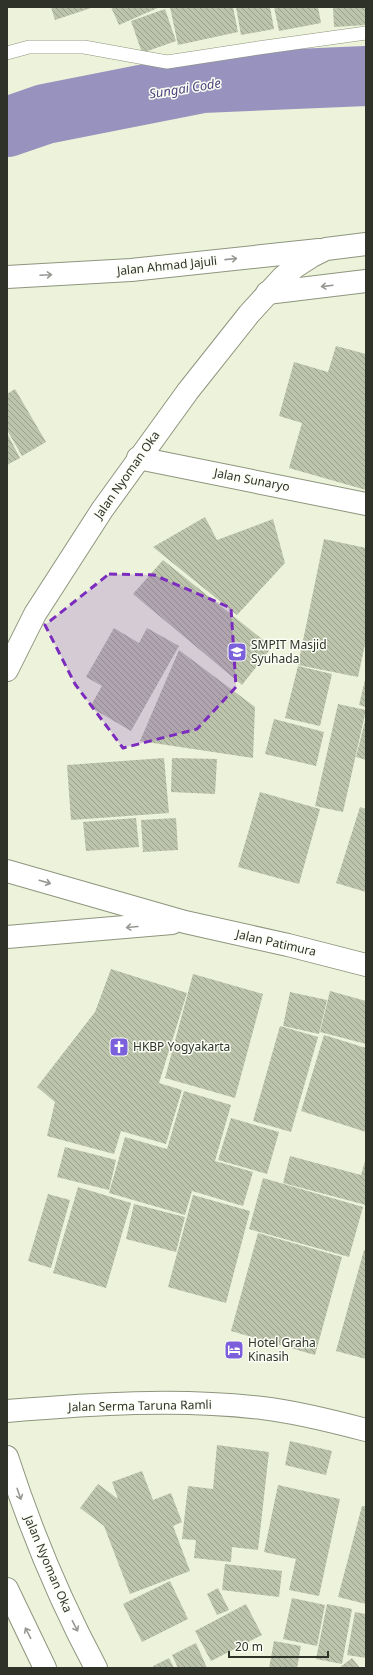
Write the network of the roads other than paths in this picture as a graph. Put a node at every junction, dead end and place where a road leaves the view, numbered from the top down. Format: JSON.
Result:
{"nodes":[{"id":1,"x":366,"y":34,"type":"edge"},
{"id":2,"x":7,"y":53,"type":"edge"},
{"id":3,"x":366,"y":244,"type":"edge"},
{"id":4,"x":326,"y":249,"type":"junction"},
{"id":5,"x":7,"y":277,"type":"edge"},
{"id":6,"x":366,"y":281,"type":"edge"},
{"id":7,"x":267,"y":293,"type":"junction"},
{"id":8,"x":138,"y":458,"type":"junction"},
{"id":9,"x":366,"y":504,"type":"edge"},
{"id":10,"x":7,"y":670,"type":"edge"},
{"id":11,"x":7,"y":871,"type":"edge"},
{"id":12,"x":185,"y":922,"type":"junction"},
{"id":13,"x":7,"y":937,"type":"edge"},
{"id":14,"x":366,"y":965,"type":"edge"},
{"id":15,"x":7,"y":1411,"type":"edge"},
{"id":16,"x":366,"y":1430,"type":"edge"},
{"id":17,"x":7,"y":1457,"type":"edge"},
{"id":18,"x":7,"y":1589,"type":"edge"},
{"id":19,"x":45,"y":1668,"type":"edge"},
{"id":20,"x":96,"y":1668,"type":"edge"}],
"edges":[{"from":1,"to":2,"type":"lane"},
{"from":3,"to":4,"type":"street","name":"Jalan Nyoman Oka"},
{"from":5,"to":4,"type":"street","name":"Jalan Ahmad Jajuli","one_way":true},
{"from":4,"to":7,"type":"street","name":"Jalan Nyoman Oka"},
{"from":6,"to":7,"type":"street","one_way":true},
{"from":7,"to":8,"type":"street","name":"Jalan Nyoman Oka"},
{"from":8,"to":9,"type":"street","name":"Jalan Sunaryo"},
{"from":8,"to":10,"type":"street","name":"Jalan Nyoman Oka"},
{"from":11,"to":12,"type":"street","name":"Jalan Patimura","one_way":true},
{"from":12,"to":13,"type":"street","name":"Jalan Patimura","one_way":true},
{"from":12,"to":14,"type":"street","name":"Jalan Patimura"},
{"from":15,"to":16,"type":"street","name":"Jalan Serma Taruna Ramli"},
{"from":17,"to":20,"type":"street","name":"Jalan Nyoman Oka","one_way":true},
{"from":19,"to":18,"type":"street","one_way":true}]}
